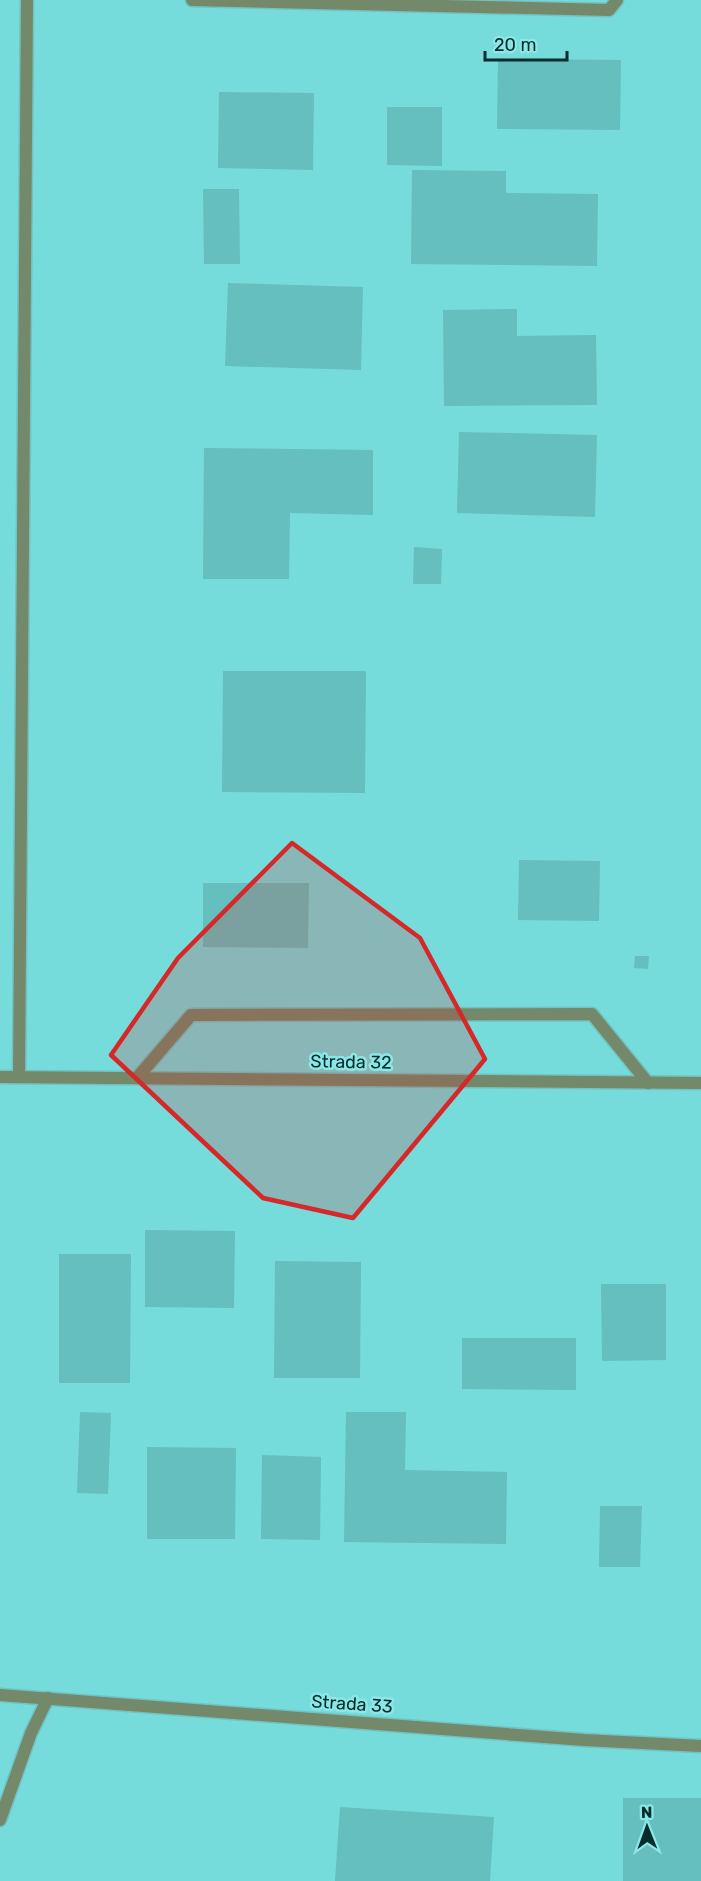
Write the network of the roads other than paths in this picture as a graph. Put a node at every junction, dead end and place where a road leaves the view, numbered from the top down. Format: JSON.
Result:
{"nodes":[{"id":1,"x":27,"y":0,"type":"edge"},
{"id":2,"x":192,"y":0,"type":"edge"},
{"id":3,"x":617,"y":0,"type":"edge"},
{"id":4,"x":0,"y":1077,"type":"edge"},
{"id":5,"x":19,"y":1077,"type":"junction"},
{"id":6,"x":137,"y":1078,"type":"junction"},
{"id":7,"x":648,"y":1083,"type":"junction"},
{"id":8,"x":701,"y":1083,"type":"edge"},
{"id":9,"x":0,"y":1695,"type":"edge"},
{"id":10,"x":48,"y":1698,"type":"junction"},
{"id":11,"x":701,"y":1746,"type":"edge"},
{"id":12,"x":0,"y":1820,"type":"edge"}],
"edges":[{"from":1,"to":5,"type":"street"},
{"from":2,"to":3,"type":"street"},
{"from":4,"to":5,"type":"street","name":"Strada 32"},
{"from":5,"to":6,"type":"street","name":"Strada 32"},
{"from":6,"to":7,"type":"street","name":"Strada 32"},
{"from":6,"to":7,"type":"street"},
{"from":7,"to":8,"type":"street","name":"Strada 32"},
{"from":9,"to":10,"type":"street","name":"Strada 33"},
{"from":10,"to":11,"type":"street","name":"Strada 33"},
{"from":10,"to":12,"type":"street"}]}
